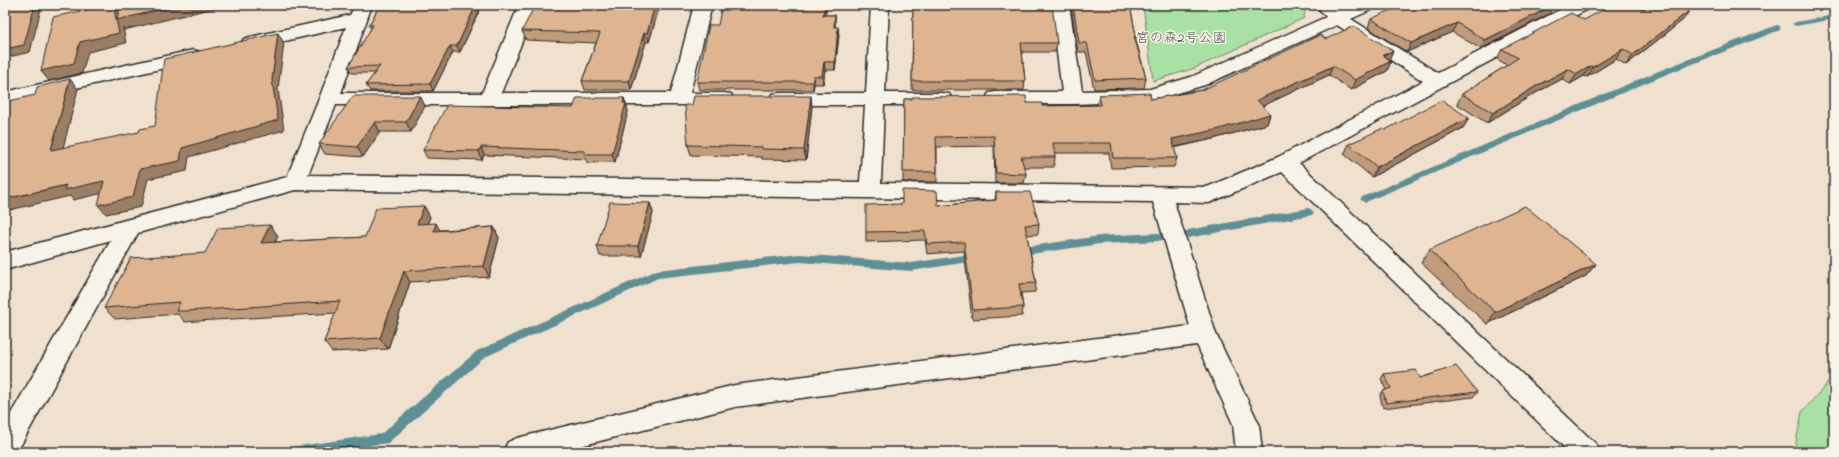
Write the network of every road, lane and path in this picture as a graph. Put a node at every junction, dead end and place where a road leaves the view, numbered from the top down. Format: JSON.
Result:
{"nodes":[{"id":1,"x":528,"y":5,"type":"edge"},
{"id":2,"x":703,"y":5,"type":"edge"},
{"id":3,"x":880,"y":5,"type":"edge"},
{"id":4,"x":1060,"y":5,"type":"edge"},
{"id":5,"x":1325,"y":5,"type":"edge"},
{"id":6,"x":1367,"y":5,"type":"edge"},
{"id":7,"x":1582,"y":5,"type":"edge"},
{"id":8,"x":361,"y":12,"type":"edge"},
{"id":9,"x":1338,"y":18,"type":"junction"},
{"id":10,"x":235,"y":47,"type":"edge"},
{"id":11,"x":212,"y":52,"type":"edge"},
{"id":12,"x":1437,"y":81,"type":"junction"},
{"id":13,"x":5,"y":98,"type":"edge"},
{"id":14,"x":329,"y":98,"type":"junction"},
{"id":15,"x":489,"y":98,"type":"junction"},
{"id":16,"x":1073,"y":98,"type":"junction"},
{"id":17,"x":678,"y":99,"type":"junction"},
{"id":18,"x":742,"y":99,"type":"edge"},
{"id":19,"x":765,"y":99,"type":"edge"},
{"id":20,"x":875,"y":99,"type":"junction"},
{"id":21,"x":1285,"y":162,"type":"junction"},
{"id":22,"x":295,"y":182,"type":"junction"},
{"id":23,"x":870,"y":190,"type":"junction"},
{"id":24,"x":1161,"y":194,"type":"junction"},
{"id":25,"x":130,"y":227,"type":"junction"},
{"id":26,"x":5,"y":261,"type":"edge"},
{"id":27,"x":1204,"y":334,"type":"junction"},
{"id":28,"x":5,"y":448,"type":"edge"},
{"id":29,"x":517,"y":450,"type":"dead end"},
{"id":30,"x":1249,"y":452,"type":"edge"},
{"id":31,"x":1587,"y":452,"type":"edge"}],
"edges":[{"from":1,"to":15,"type":"street"},
{"from":2,"to":17,"type":"street"},
{"from":3,"to":20,"type":"street"},
{"from":4,"to":16,"type":"street"},
{"from":5,"to":9,"type":"street"},
{"from":6,"to":9,"type":"street"},
{"from":7,"to":12,"type":"street"},
{"from":8,"to":10,"type":"street"},
{"from":8,"to":14,"type":"street"},
{"from":9,"to":12,"type":"street"},
{"from":9,"to":16,"type":"street"},
{"from":11,"to":13,"type":"street"},
{"from":12,"to":21,"type":"street"},
{"from":14,"to":15,"type":"street"},
{"from":14,"to":22,"type":"street"},
{"from":15,"to":17,"type":"street"},
{"from":16,"to":20,"type":"street"},
{"from":17,"to":18,"type":"street"},
{"from":19,"to":20,"type":"street"},
{"from":20,"to":23,"type":"street"},
{"from":21,"to":24,"type":"street"},
{"from":21,"to":31,"type":"street"},
{"from":22,"to":23,"type":"street"},
{"from":22,"to":25,"type":"street"},
{"from":23,"to":24,"type":"street"},
{"from":24,"to":27,"type":"street"},
{"from":25,"to":26,"type":"street"},
{"from":25,"to":28,"type":"street"},
{"from":27,"to":29,"type":"street"},
{"from":27,"to":30,"type":"street"}]}
